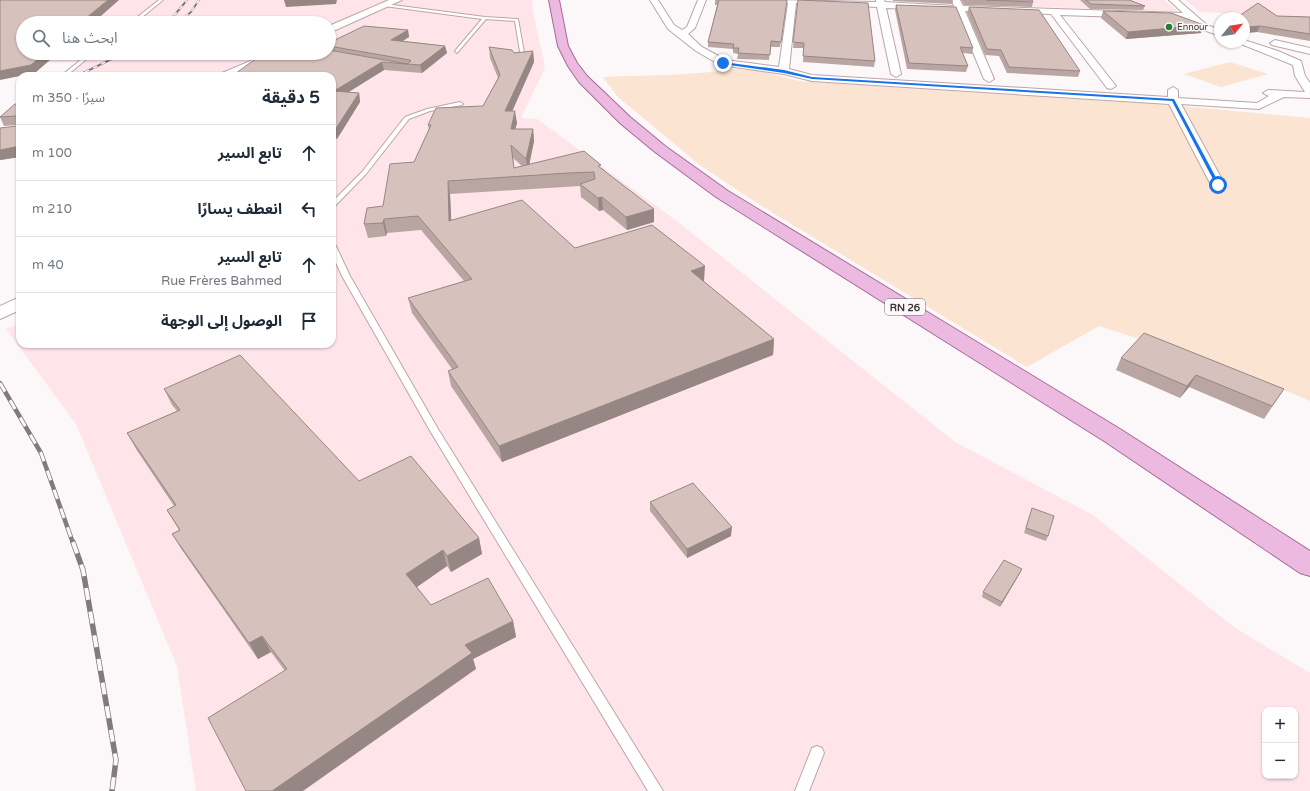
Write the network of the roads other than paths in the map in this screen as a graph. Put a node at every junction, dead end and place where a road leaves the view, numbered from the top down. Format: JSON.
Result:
{"nodes":[{"id":1,"x":161,"y":0,"type":"edge"},
{"id":2,"x":397,"y":0,"type":"edge"},
{"id":3,"x":554,"y":0,"type":"edge"},
{"id":4,"x":654,"y":0,"type":"edge"},
{"id":5,"x":702,"y":0,"type":"edge"},
{"id":6,"x":778,"y":0,"type":"edge"},
{"id":7,"x":792,"y":0,"type":"edge"},
{"id":8,"x":1173,"y":0,"type":"edge"},
{"id":9,"x":880,"y":2,"type":"edge"},
{"id":10,"x":958,"y":4,"type":"edge"},
{"id":11,"x":385,"y":5,"type":"junction"},
{"id":12,"x":1054,"y":12,"type":"junction"},
{"id":13,"x":141,"y":16,"type":"edge"},
{"id":14,"x":1190,"y":16,"type":"junction"},
{"id":15,"x":485,"y":18,"type":"junction"},
{"id":16,"x":336,"y":27,"type":"edge"},
{"id":17,"x":1214,"y":30,"type":"edge"},
{"id":18,"x":682,"y":34,"type":"junction"},
{"id":19,"x":1250,"y":37,"type":"edge"},
{"id":20,"x":1250,"y":45,"type":"edge"},
{"id":21,"x":1310,"y":51,"type":"edge"},
{"id":22,"x":457,"y":52,"type":"dead end"},
{"id":23,"x":523,"y":58,"type":"edge"},
{"id":24,"x":83,"y":60,"type":"edge"},
{"id":25,"x":262,"y":60,"type":"edge"},
{"id":26,"x":849,"y":71,"type":"junction"},
{"id":27,"x":68,"y":72,"type":"edge"},
{"id":28,"x":235,"y":72,"type":"edge"},
{"id":29,"x":784,"y":72,"type":"junction"},
{"id":30,"x":896,"y":74,"type":"junction"},
{"id":31,"x":989,"y":78,"type":"junction"},
{"id":32,"x":858,"y":81,"type":"junction"},
{"id":33,"x":1310,"y":91,"type":"edge"},
{"id":34,"x":1173,"y":92,"type":"junction"},
{"id":35,"x":1260,"y":93,"type":"dead end"},
{"id":36,"x":1281,"y":94,"type":"junction"},
{"id":37,"x":1310,"y":95,"type":"edge"},
{"id":38,"x":460,"y":104,"type":"dead end"},
{"id":39,"x":1218,"y":185,"type":"dead end"},
{"id":40,"x":336,"y":202,"type":"edge"},
{"id":41,"x":336,"y":255,"type":"edge"},
{"id":42,"x":16,"y":305,"type":"edge"},
{"id":43,"x":0,"y":313,"type":"edge"},
{"id":44,"x":1310,"y":565,"type":"edge"},
{"id":45,"x":818,"y":753,"type":"dead end"},
{"id":46,"x":656,"y":791,"type":"edge"},
{"id":47,"x":802,"y":791,"type":"edge"}],
"edges":[{"from":1,"to":13,"type":"lane"},
{"from":2,"to":11,"type":"main road"},
{"from":3,"to":44,"type":"main road","number":"RN 26"},
{"from":4,"to":18,"type":"street"},
{"from":5,"to":18,"type":"street"},
{"from":6,"to":7,"type":"street"},
{"from":7,"to":9,"type":"street"},
{"from":7,"to":29,"type":"street"},
{"from":8,"to":14,"type":"street"},
{"from":9,"to":10,"type":"street"},
{"from":9,"to":30,"type":"street"},
{"from":10,"to":12,"type":"street"},
{"from":10,"to":31,"type":"street"},
{"from":11,"to":15,"type":"lane"},
{"from":11,"to":16,"type":"main road"},
{"from":12,"to":14,"type":"street"},
{"from":12,"to":31,"type":"street"},
{"from":14,"to":17,"type":"street"},
{"from":15,"to":22,"type":"lane"},
{"from":15,"to":23,"type":"lane"},
{"from":18,"to":29,"type":"street"},
{"from":19,"to":21,"type":"street"},
{"from":20,"to":33,"type":"street"},
{"from":24,"to":27,"type":"lane"},
{"from":25,"to":28,"type":"main road"},
{"from":26,"to":29,"type":"street"},
{"from":26,"to":30,"type":"street"},
{"from":26,"to":32,"type":"street"},
{"from":29,"to":32,"type":"street"},
{"from":30,"to":31,"type":"street"},
{"from":32,"to":34,"type":"street"},
{"from":34,"to":36,"type":"street"},
{"from":34,"to":39,"type":"street"},
{"from":35,"to":36,"type":"street"},
{"from":36,"to":37,"type":"street"},
{"from":38,"to":40,"type":"lane"},
{"from":41,"to":46,"type":"lane"},
{"from":42,"to":43,"type":"main road"},
{"from":45,"to":47,"type":"lane"}]}
